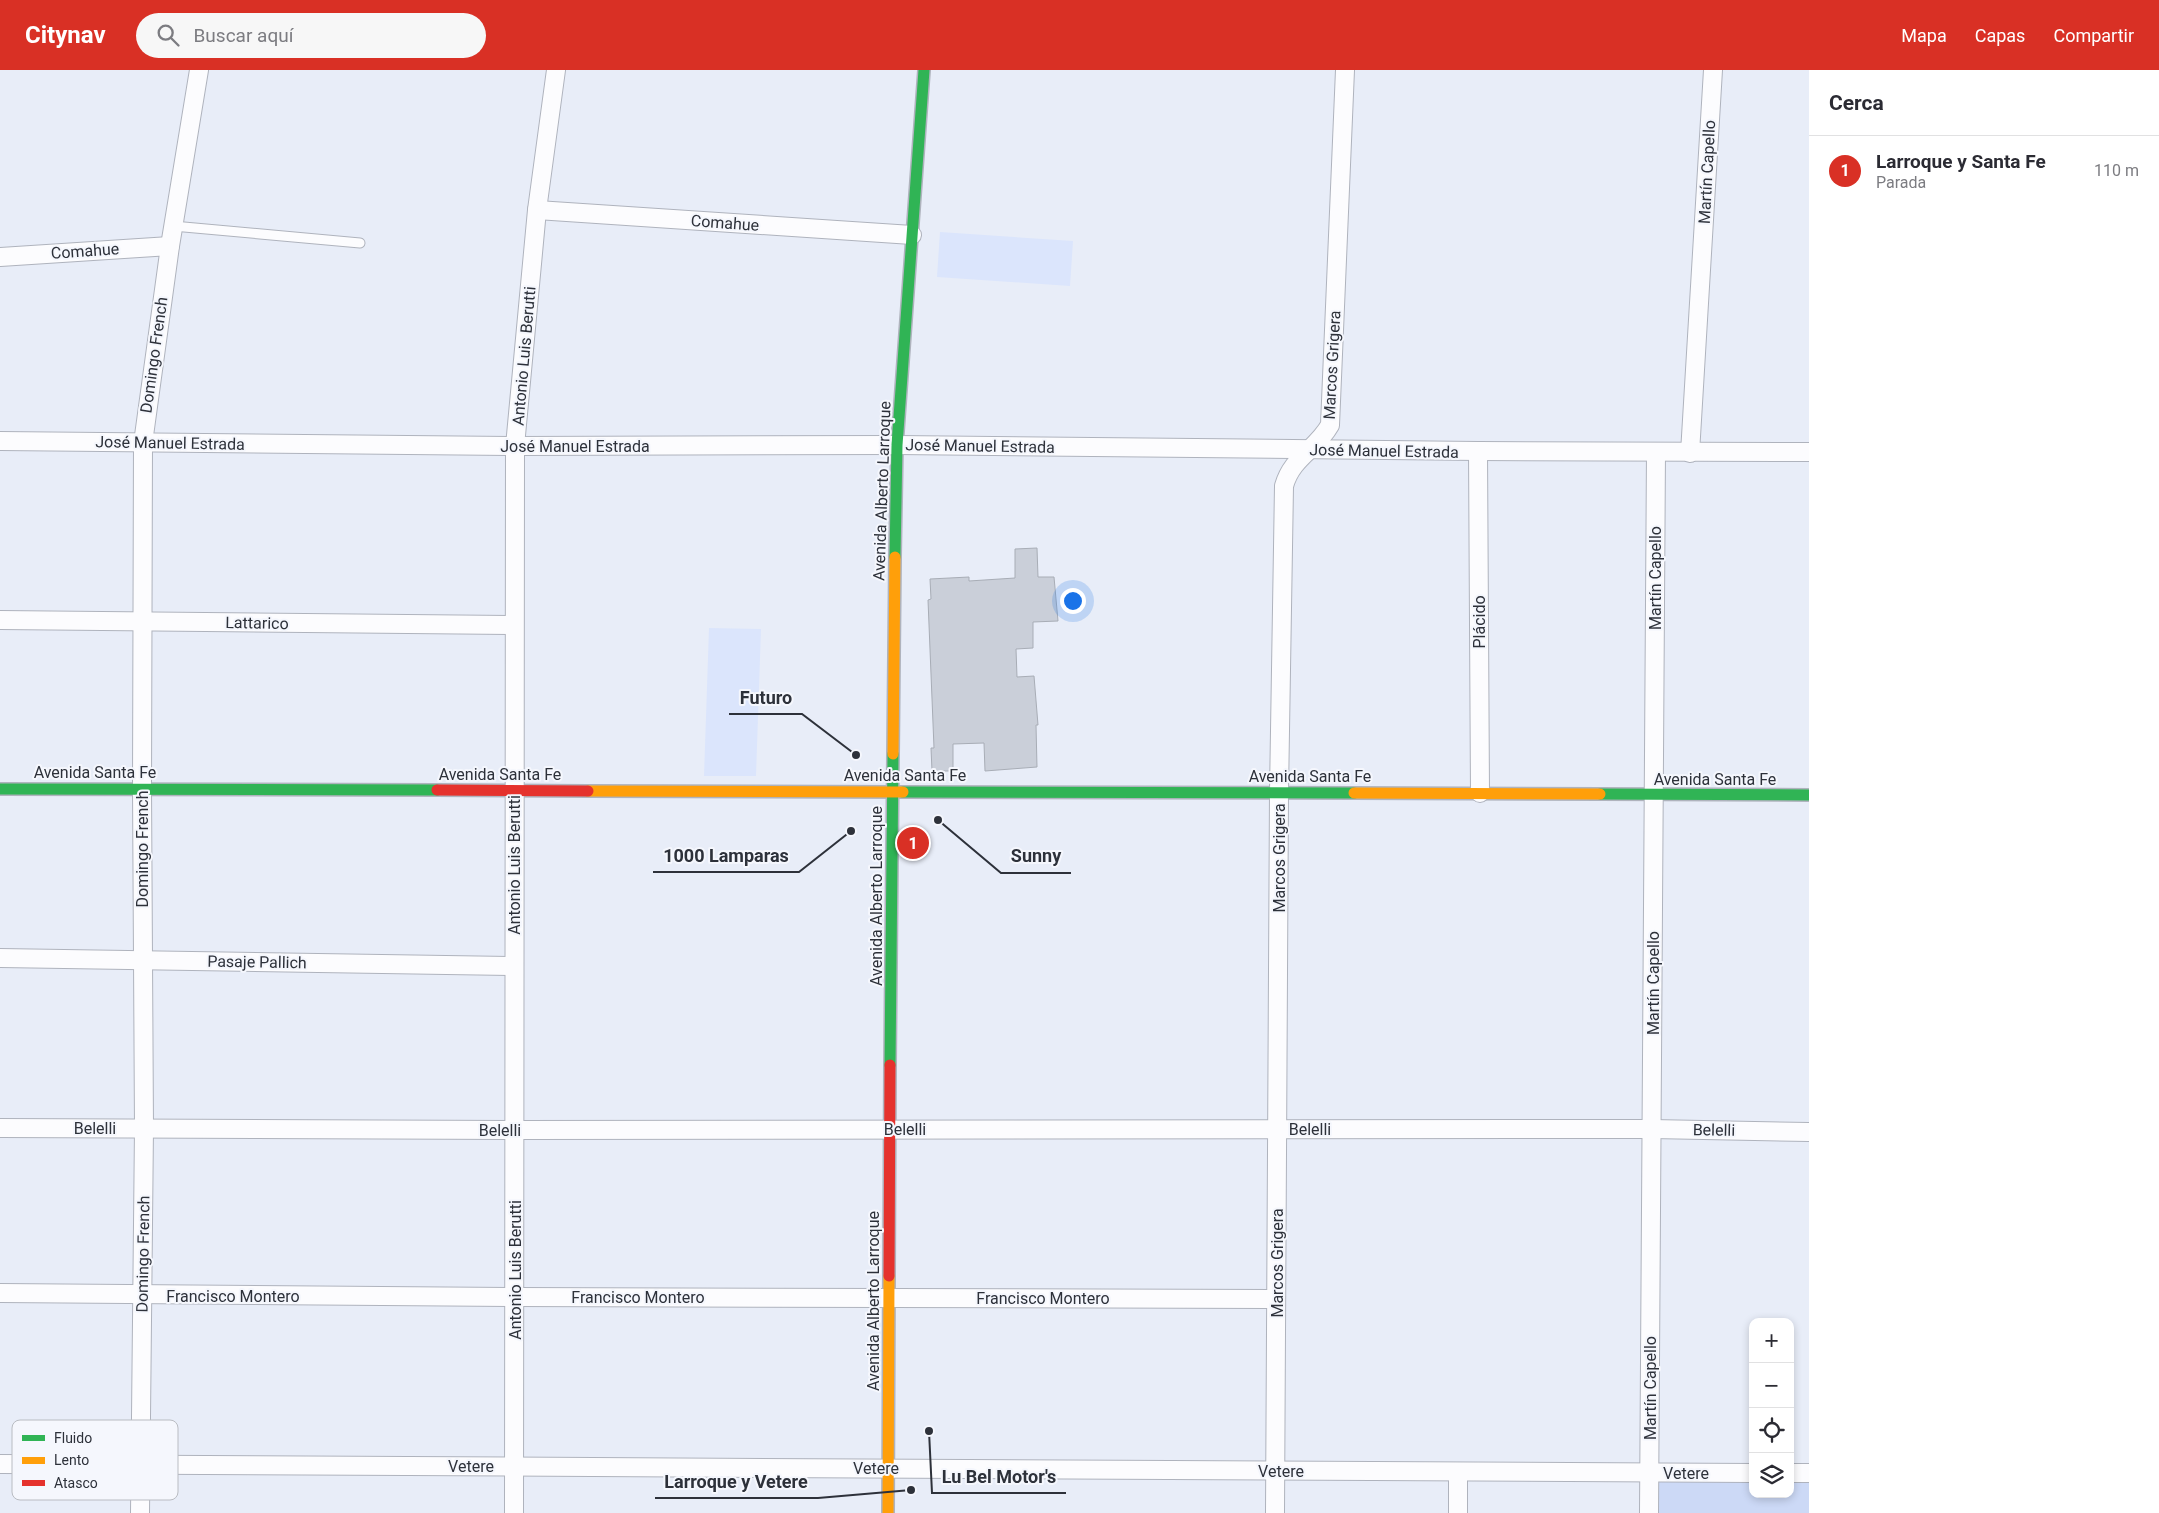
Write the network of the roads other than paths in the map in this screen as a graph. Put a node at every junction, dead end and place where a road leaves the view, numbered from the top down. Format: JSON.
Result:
{"nodes":[{"id":1,"x":199,"y":70,"type":"edge"},
{"id":2,"x":556,"y":70,"type":"edge"},
{"id":3,"x":924,"y":70,"type":"edge"},
{"id":4,"x":1344,"y":70,"type":"edge"},
{"id":5,"x":1713,"y":70,"type":"edge"},
{"id":6,"x":537,"y":210,"type":"junction"},
{"id":7,"x":173,"y":226,"type":"junction"},
{"id":8,"x":912,"y":235,"type":"junction"},
{"id":9,"x":360,"y":243,"type":"dead end"},
{"id":10,"x":170,"y":246,"type":"junction"},
{"id":11,"x":0,"y":257,"type":"edge"},
{"id":12,"x":0,"y":441,"type":"edge"},
{"id":13,"x":143,"y":443,"type":"junction"},
{"id":14,"x":515,"y":446,"type":"junction"},
{"id":15,"x":897,"y":446,"type":"junction"},
{"id":16,"x":1309,"y":450,"type":"junction"},
{"id":17,"x":1478,"y":452,"type":"junction"},
{"id":18,"x":1656,"y":452,"type":"junction"},
{"id":19,"x":1809,"y":452,"type":"edge"},
{"id":20,"x":1690,"y":453,"type":"junction"},
{"id":21,"x":0,"y":620,"type":"edge"},
{"id":22,"x":142,"y":622,"type":"junction"},
{"id":23,"x":514,"y":625,"type":"junction"},
{"id":24,"x":0,"y":788,"type":"edge"},
{"id":25,"x":142,"y":788,"type":"junction"},
{"id":26,"x":514,"y":790,"type":"junction"},
{"id":27,"x":892,"y":792,"type":"junction"},
{"id":28,"x":1279,"y":792,"type":"junction"},
{"id":29,"x":1480,"y":794,"type":"junction"},
{"id":30,"x":1654,"y":794,"type":"junction"},
{"id":31,"x":1809,"y":796,"type":"edge"},
{"id":32,"x":0,"y":958,"type":"edge"},
{"id":33,"x":142,"y":960,"type":"junction"},
{"id":34,"x":514,"y":966,"type":"junction"},
{"id":35,"x":0,"y":1128,"type":"edge"},
{"id":36,"x":144,"y":1128,"type":"junction"},
{"id":37,"x":890,"y":1129,"type":"junction"},
{"id":38,"x":1277,"y":1129,"type":"junction"},
{"id":39,"x":1652,"y":1129,"type":"junction"},
{"id":40,"x":515,"y":1130,"type":"junction"},
{"id":41,"x":1809,"y":1132,"type":"edge"},
{"id":42,"x":0,"y":1293,"type":"edge"},
{"id":43,"x":142,"y":1295,"type":"junction"},
{"id":44,"x":514,"y":1297,"type":"junction"},
{"id":45,"x":890,"y":1297,"type":"junction"},
{"id":46,"x":1276,"y":1299,"type":"junction"},
{"id":47,"x":141,"y":1420,"type":"edge"},
{"id":48,"x":178,"y":1464,"type":"edge"},
{"id":49,"x":515,"y":1466,"type":"junction"},
{"id":50,"x":888,"y":1468,"type":"junction"},
{"id":51,"x":1276,"y":1471,"type":"junction"},
{"id":52,"x":1458,"y":1472,"type":"junction"},
{"id":53,"x":1650,"y":1473,"type":"junction"},
{"id":54,"x":1749,"y":1473,"type":"edge"},
{"id":55,"x":1794,"y":1473,"type":"edge"},
{"id":56,"x":1809,"y":1474,"type":"edge"},
{"id":57,"x":140,"y":1500,"type":"edge"},
{"id":58,"x":140,"y":1513,"type":"edge"},
{"id":59,"x":514,"y":1513,"type":"edge"},
{"id":60,"x":888,"y":1513,"type":"edge"},
{"id":61,"x":1275,"y":1513,"type":"edge"},
{"id":62,"x":1458,"y":1513,"type":"edge"},
{"id":63,"x":1649,"y":1513,"type":"edge"}],
"edges":[{"from":1,"to":7,"type":"street","name":"Domingo French"},
{"from":2,"to":6,"type":"street","name":"Antonio Luis Berutti"},
{"from":3,"to":8,"type":"main road","name":"Avenida Alberto Larroque"},
{"from":4,"to":16,"type":"street","name":"Marcos Grigera"},
{"from":5,"to":20,"type":"street","name":"Martín Capello"},
{"from":6,"to":8,"type":"street","name":"Comahue"},
{"from":6,"to":14,"type":"street","name":"Antonio Luis Berutti"},
{"from":7,"to":9,"type":"lane"},
{"from":7,"to":10,"type":"street","name":"Domingo French"},
{"from":8,"to":15,"type":"main road","name":"Avenida Alberto Larroque"},
{"from":10,"to":11,"type":"street","name":"Comahue"},
{"from":10,"to":13,"type":"street","name":"Domingo French"},
{"from":12,"to":13,"type":"street","name":"José Manuel Estrada"},
{"from":13,"to":14,"type":"street","name":"José Manuel Estrada"},
{"from":13,"to":22,"type":"street","name":"Domingo French"},
{"from":14,"to":15,"type":"street","name":"José Manuel Estrada"},
{"from":14,"to":23,"type":"street","name":"Antonio Luis Berutti"},
{"from":15,"to":16,"type":"street","name":"José Manuel Estrada"},
{"from":15,"to":27,"type":"main road","name":"Avenida Alberto Larroque"},
{"from":16,"to":17,"type":"street","name":"José Manuel Estrada"},
{"from":16,"to":28,"type":"street","name":"Marcos Grigera"},
{"from":17,"to":18,"type":"street","name":"José Manuel Estrada"},
{"from":17,"to":29,"type":"street","name":"Plácido"},
{"from":18,"to":20,"type":"street","name":"José Manuel Estrada"},
{"from":18,"to":30,"type":"street","name":"Martín Capello"},
{"from":19,"to":20,"type":"street","name":"José Manuel Estrada"},
{"from":21,"to":22,"type":"street","name":"Lattarico"},
{"from":22,"to":23,"type":"street","name":"Lattarico"},
{"from":22,"to":25,"type":"street","name":"Domingo French"},
{"from":23,"to":26,"type":"street","name":"Antonio Luis Berutti"},
{"from":24,"to":25,"type":"main road","name":"Avenida Santa Fe"},
{"from":25,"to":26,"type":"main road","name":"Avenida Santa Fe"},
{"from":25,"to":33,"type":"street","name":"Domingo French"},
{"from":26,"to":27,"type":"main road","name":"Avenida Santa Fe"},
{"from":26,"to":34,"type":"street","name":"Antonio Luis Berutti"},
{"from":27,"to":28,"type":"main road","name":"Avenida Santa Fe"},
{"from":27,"to":37,"type":"main road","name":"Avenida Alberto Larroque"},
{"from":28,"to":29,"type":"main road","name":"Avenida Santa Fe"},
{"from":28,"to":38,"type":"street","name":"Marcos Grigera"},
{"from":29,"to":30,"type":"main road","name":"Avenida Santa Fe"},
{"from":30,"to":31,"type":"main road","name":"Avenida Santa Fe"},
{"from":30,"to":39,"type":"street","name":"Martín Capello"},
{"from":32,"to":33,"type":"street","name":"Pasaje Pallich"},
{"from":33,"to":34,"type":"street","name":"Pasaje Pallich"},
{"from":33,"to":36,"type":"street","name":"Domingo French"},
{"from":34,"to":40,"type":"street","name":"Antonio Luis Berutti"},
{"from":35,"to":36,"type":"street","name":"Belelli"},
{"from":36,"to":40,"type":"street","name":"Belelli"},
{"from":36,"to":43,"type":"street","name":"Domingo French"},
{"from":37,"to":38,"type":"street","name":"Belelli"},
{"from":37,"to":40,"type":"street","name":"Belelli"},
{"from":37,"to":45,"type":"main road","name":"Avenida Alberto Larroque"},
{"from":38,"to":39,"type":"street","name":"Belelli"},
{"from":38,"to":46,"type":"street","name":"Marcos Grigera"},
{"from":39,"to":41,"type":"street","name":"Belelli"},
{"from":39,"to":53,"type":"street","name":"Martín Capello"},
{"from":40,"to":44,"type":"street","name":"Antonio Luis Berutti"},
{"from":42,"to":43,"type":"street","name":"Francisco Montero"},
{"from":43,"to":44,"type":"street","name":"Francisco Montero"},
{"from":43,"to":47,"type":"street","name":"Domingo French"},
{"from":44,"to":45,"type":"street","name":"Francisco Montero"},
{"from":44,"to":49,"type":"street","name":"Antonio Luis Berutti"},
{"from":45,"to":46,"type":"street","name":"Francisco Montero"},
{"from":45,"to":50,"type":"main road","name":"Avenida Alberto Larroque"},
{"from":46,"to":51,"type":"street","name":"Marcos Grigera"},
{"from":48,"to":49,"type":"street","name":"Vetere"},
{"from":49,"to":50,"type":"street","name":"Vetere"},
{"from":49,"to":59,"type":"street","name":"Antonio Luis Berutti"},
{"from":50,"to":51,"type":"street","name":"Vetere"},
{"from":50,"to":60,"type":"main road","name":"Avenida Alberto Larroque"},
{"from":51,"to":52,"type":"street","name":"Vetere"},
{"from":51,"to":61,"type":"street","name":"Marcos Grigera"},
{"from":52,"to":53,"type":"street","name":"Vetere"},
{"from":52,"to":62,"type":"street"},
{"from":53,"to":54,"type":"street","name":"Vetere"},
{"from":53,"to":63,"type":"street","name":"Martín Capello"},
{"from":55,"to":56,"type":"street"},
{"from":57,"to":58,"type":"street","name":"Domingo French"}]}
